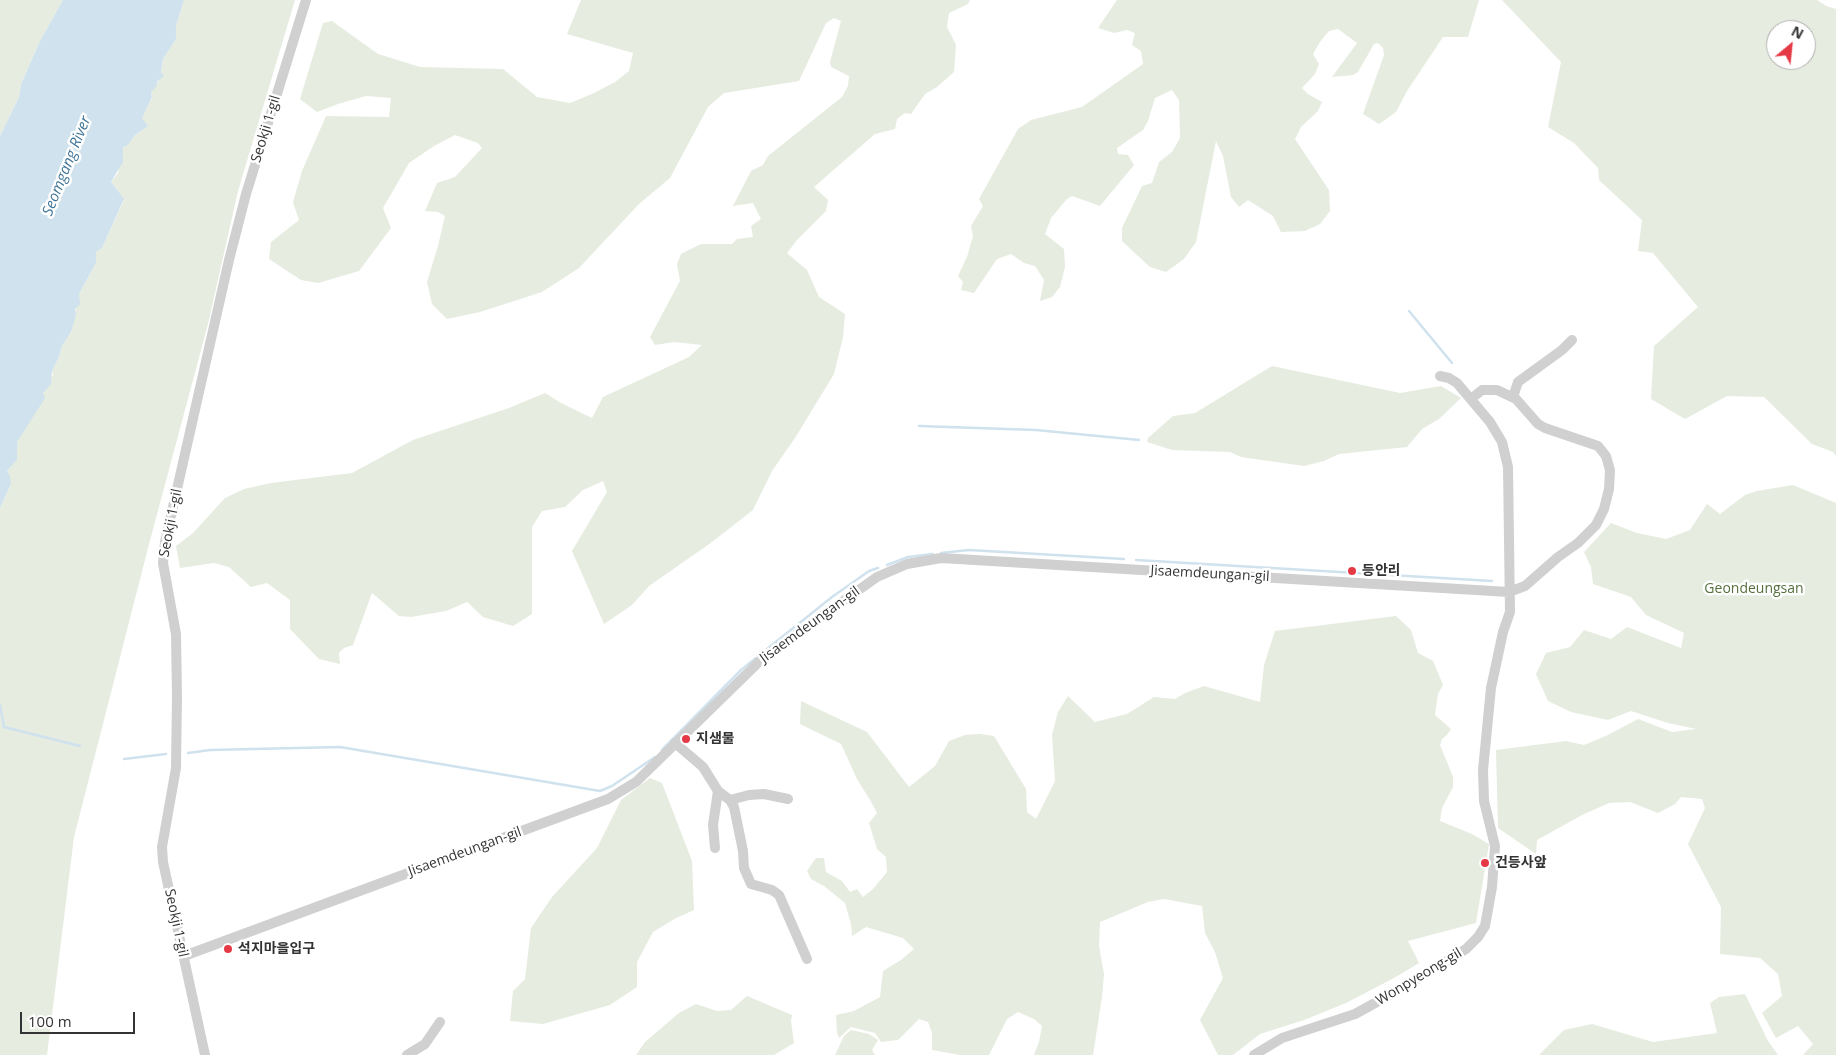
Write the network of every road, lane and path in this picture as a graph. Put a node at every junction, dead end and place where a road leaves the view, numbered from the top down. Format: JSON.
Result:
{"nodes":[{"id":1,"x":306,"y":0,"type":"edge"},
{"id":2,"x":1572,"y":340,"type":"dead end"},
{"id":3,"x":1440,"y":376,"type":"dead end"},
{"id":4,"x":1513,"y":397,"type":"junction"},
{"id":5,"x":1471,"y":399,"type":"junction"},
{"id":6,"x":1509,"y":592,"type":"junction"},
{"id":7,"x":676,"y":743,"type":"junction"},
{"id":8,"x":718,"y":792,"type":"junction"},
{"id":9,"x":730,"y":800,"type":"junction"},
{"id":10,"x":788,"y":800,"type":"dead end"},
{"id":11,"x":715,"y":848,"type":"dead end"},
{"id":12,"x":184,"y":956,"type":"junction"},
{"id":13,"x":807,"y":960,"type":"dead end"},
{"id":14,"x":440,"y":1022,"type":"dead end"},
{"id":15,"x":205,"y":1055,"type":"edge"},
{"id":16,"x":407,"y":1055,"type":"edge"},
{"id":17,"x":1254,"y":1055,"type":"edge"}],
"edges":[{"from":1,"to":12,"type":"street","name":"Seokji 1-gil"},
{"from":2,"to":4,"type":"street"},
{"from":3,"to":5,"type":"street"},
{"from":4,"to":5,"type":"street"},
{"from":4,"to":6,"type":"street"},
{"from":5,"to":6,"type":"street"},
{"from":6,"to":7,"type":"street","name":"Jisaemdeungan-gil"},
{"from":6,"to":17,"type":"street","name":"Wonpyeong-gil"},
{"from":7,"to":8,"type":"street"},
{"from":7,"to":12,"type":"street","name":"Jisaemdeungan-gil"},
{"from":8,"to":9,"type":"street"},
{"from":8,"to":11,"type":"street"},
{"from":9,"to":10,"type":"street"},
{"from":9,"to":13,"type":"street"},
{"from":12,"to":15,"type":"street","name":"Seokji 1-gil"},
{"from":14,"to":16,"type":"street"}]}
